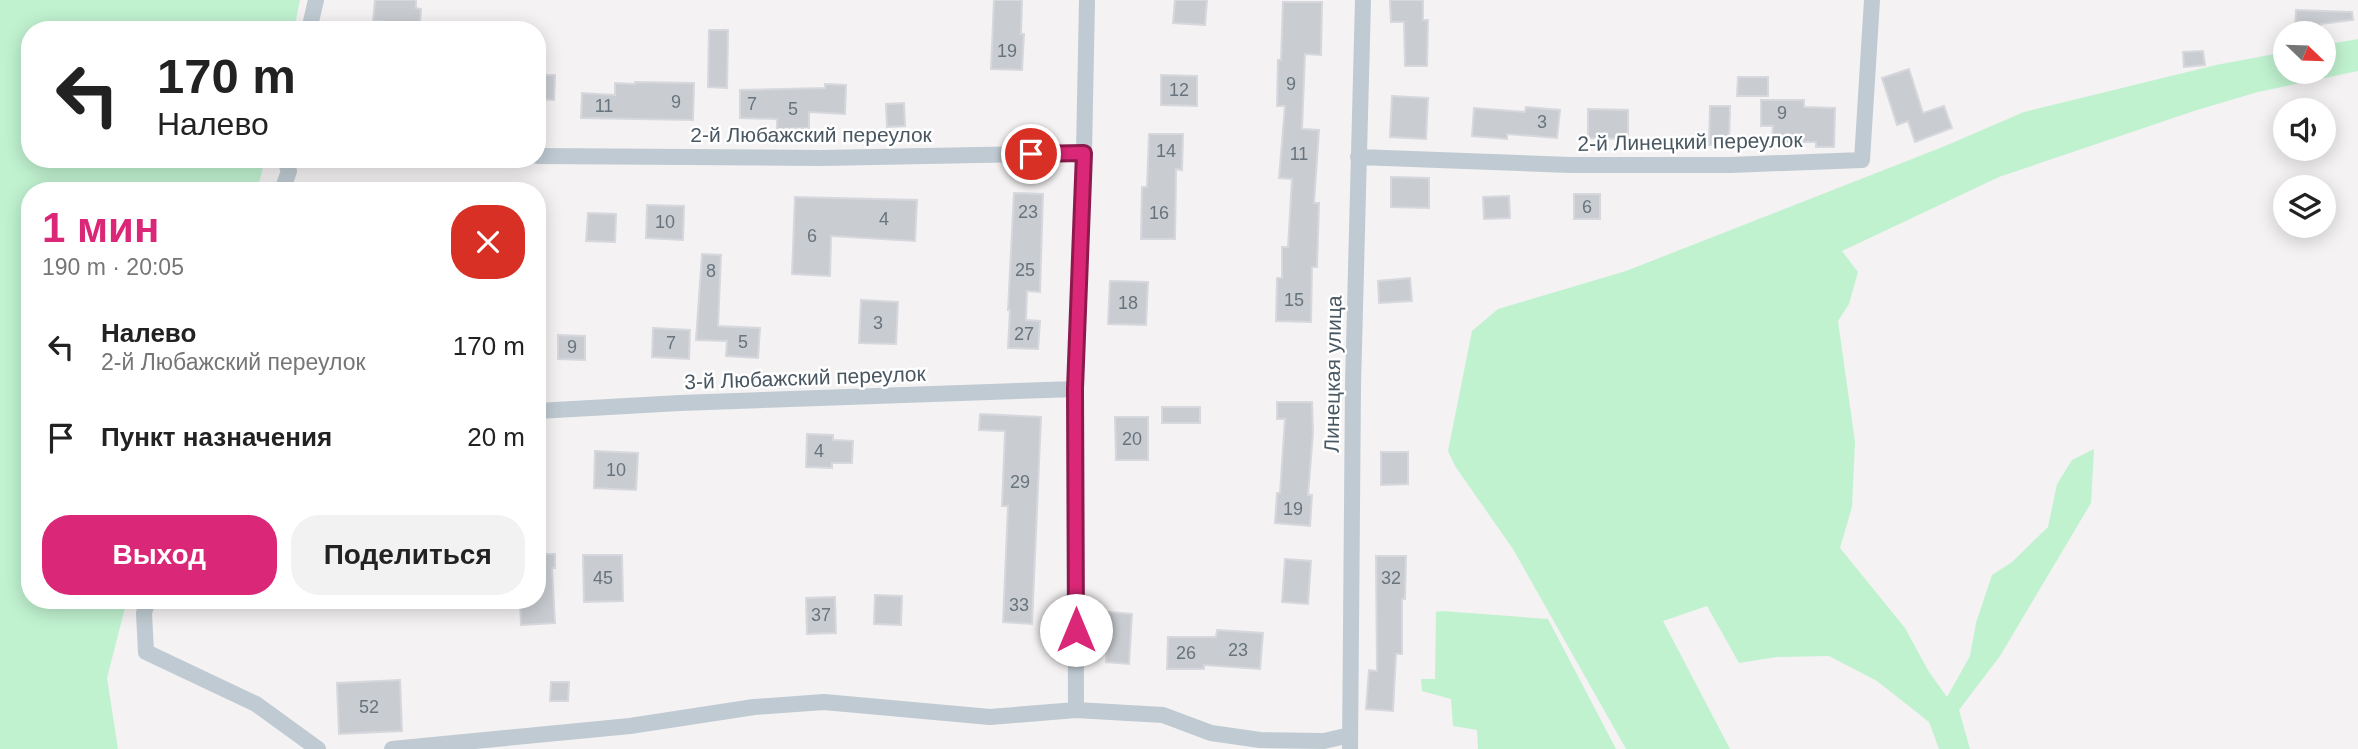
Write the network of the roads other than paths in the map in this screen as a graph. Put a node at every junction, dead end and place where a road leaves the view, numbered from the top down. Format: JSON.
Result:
{"nodes":[{"id":1,"x":316,"y":0,"type":"edge"},
{"id":2,"x":1087,"y":0,"type":"edge"},
{"id":3,"x":1363,"y":0,"type":"edge"},
{"id":4,"x":1872,"y":0,"type":"edge"},
{"id":5,"x":311,"y":21,"type":"edge"},
{"id":6,"x":1084,"y":153,"type":"junction"},
{"id":7,"x":546,"y":156,"type":"edge"},
{"id":8,"x":1358,"y":157,"type":"junction"},
{"id":9,"x":1075,"y":389,"type":"junction"},
{"id":10,"x":546,"y":410,"type":"edge"},
{"id":11,"x":145,"y":609,"type":"edge"},
{"id":12,"x":1076,"y":710,"type":"junction"},
{"id":13,"x":1350,"y":742,"type":"edge"},
{"id":14,"x":318,"y":749,"type":"edge"},
{"id":15,"x":393,"y":749,"type":"edge"}],
"edges":[{"from":1,"to":5,"type":"street"},
{"from":2,"to":6,"type":"street"},
{"from":3,"to":8,"type":"street","name":"Линецкая улица"},
{"from":4,"to":8,"type":"street","name":"2-й Линецкий переулок"},
{"from":6,"to":7,"type":"street","name":"2-й Любажский переулок"},
{"from":6,"to":9,"type":"street"},
{"from":8,"to":13,"type":"street","name":"Линецкая улица"},
{"from":9,"to":10,"type":"street","name":"3-й Любажский переулок"},
{"from":9,"to":12,"type":"street"},
{"from":11,"to":14,"type":"street"},
{"from":12,"to":13,"type":"street"},
{"from":12,"to":15,"type":"street"}]}
